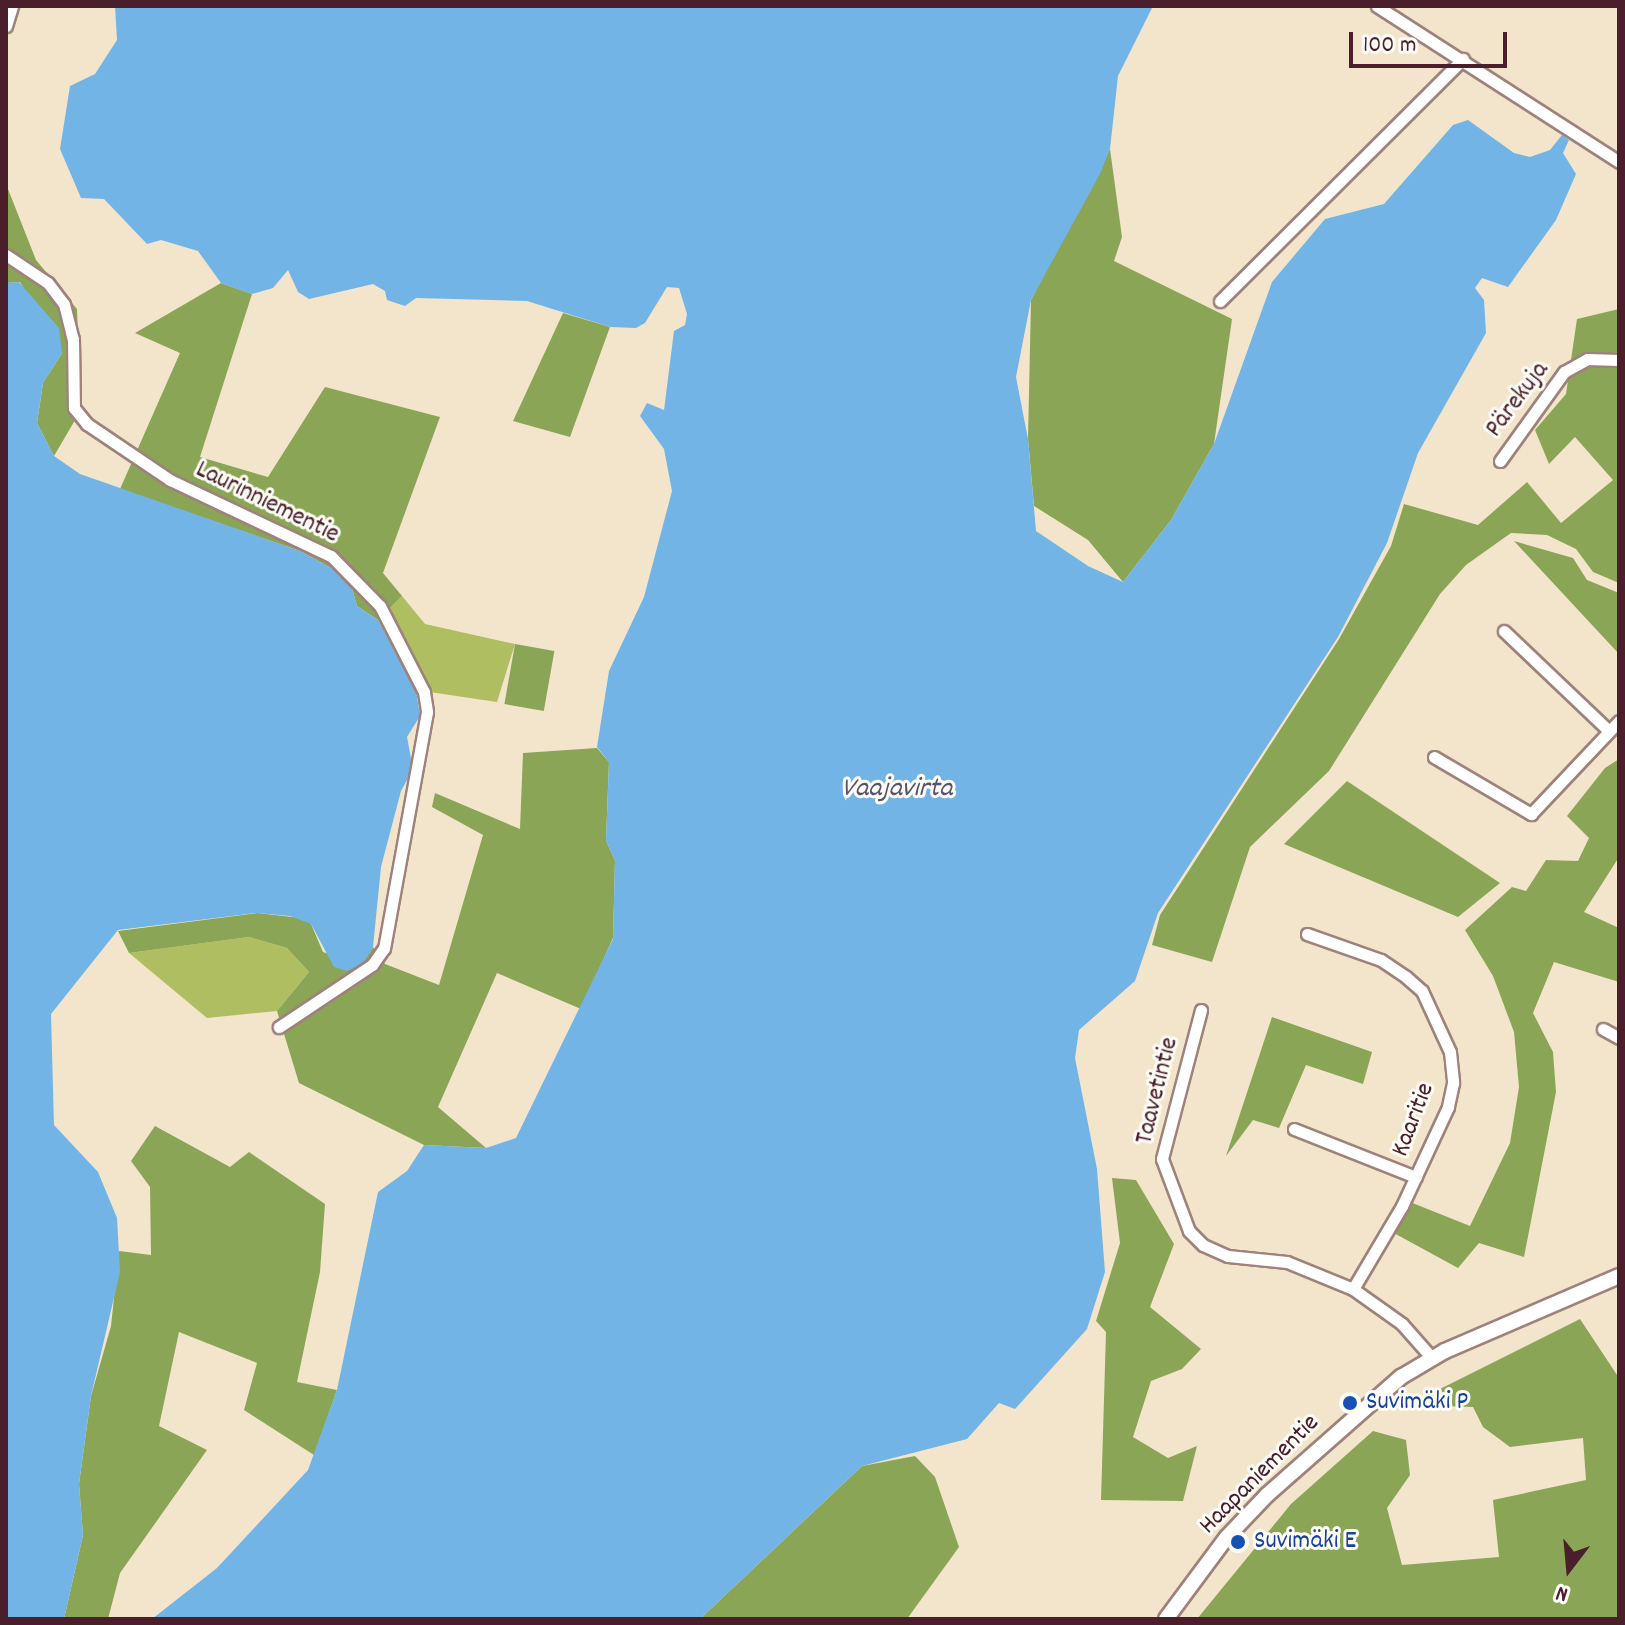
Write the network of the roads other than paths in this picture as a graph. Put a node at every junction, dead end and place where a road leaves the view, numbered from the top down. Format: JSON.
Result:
{"nodes":[{"id":1,"x":12,"y":6,"type":"edge"},
{"id":2,"x":1377,"y":6,"type":"edge"},
{"id":3,"x":6,"y":26,"type":"edge"},
{"id":4,"x":1463,"y":59,"type":"junction"},
{"id":5,"x":1619,"y":162,"type":"edge"},
{"id":6,"x":6,"y":255,"type":"edge"},
{"id":7,"x":1220,"y":301,"type":"dead end"},
{"id":8,"x":1619,"y":360,"type":"edge"},
{"id":9,"x":1500,"y":461,"type":"dead end"},
{"id":10,"x":1504,"y":631,"type":"dead end"},
{"id":11,"x":1619,"y":721,"type":"edge"},
{"id":12,"x":1607,"y":729,"type":"junction"},
{"id":13,"x":1434,"y":757,"type":"dead end"},
{"id":14,"x":1307,"y":934,"type":"dead end"},
{"id":15,"x":1201,"y":1010,"type":"dead end"},
{"id":16,"x":279,"y":1027,"type":"dead end"},
{"id":17,"x":1603,"y":1029,"type":"dead end"},
{"id":18,"x":1619,"y":1038,"type":"edge"},
{"id":19,"x":1294,"y":1129,"type":"dead end"},
{"id":20,"x":1416,"y":1177,"type":"junction"},
{"id":21,"x":1619,"y":1276,"type":"edge"},
{"id":22,"x":1353,"y":1289,"type":"junction"},
{"id":23,"x":1432,"y":1358,"type":"junction"},
{"id":24,"x":1166,"y":1619,"type":"edge"}],
"edges":[{"from":1,"to":3,"type":"street"},
{"from":2,"to":4,"type":"street"},
{"from":4,"to":5,"type":"street"},
{"from":4,"to":7,"type":"street"},
{"from":6,"to":16,"type":"street","name":"Laurinniementie"},
{"from":8,"to":9,"type":"street","name":"Pärekuja"},
{"from":10,"to":12,"type":"street"},
{"from":11,"to":12,"type":"street"},
{"from":12,"to":13,"type":"street"},
{"from":14,"to":20,"type":"street","name":"Kaaritie"},
{"from":15,"to":22,"type":"street","name":"Taavetintie"},
{"from":17,"to":18,"type":"street"},
{"from":19,"to":20,"type":"street"},
{"from":20,"to":22,"type":"street","name":"Kaaritie"},
{"from":21,"to":23,"type":"street","name":"Haapaniementie"},
{"from":22,"to":23,"type":"street","name":"Taavetintie"},
{"from":23,"to":24,"type":"street","name":"Haapaniementie"}]}
